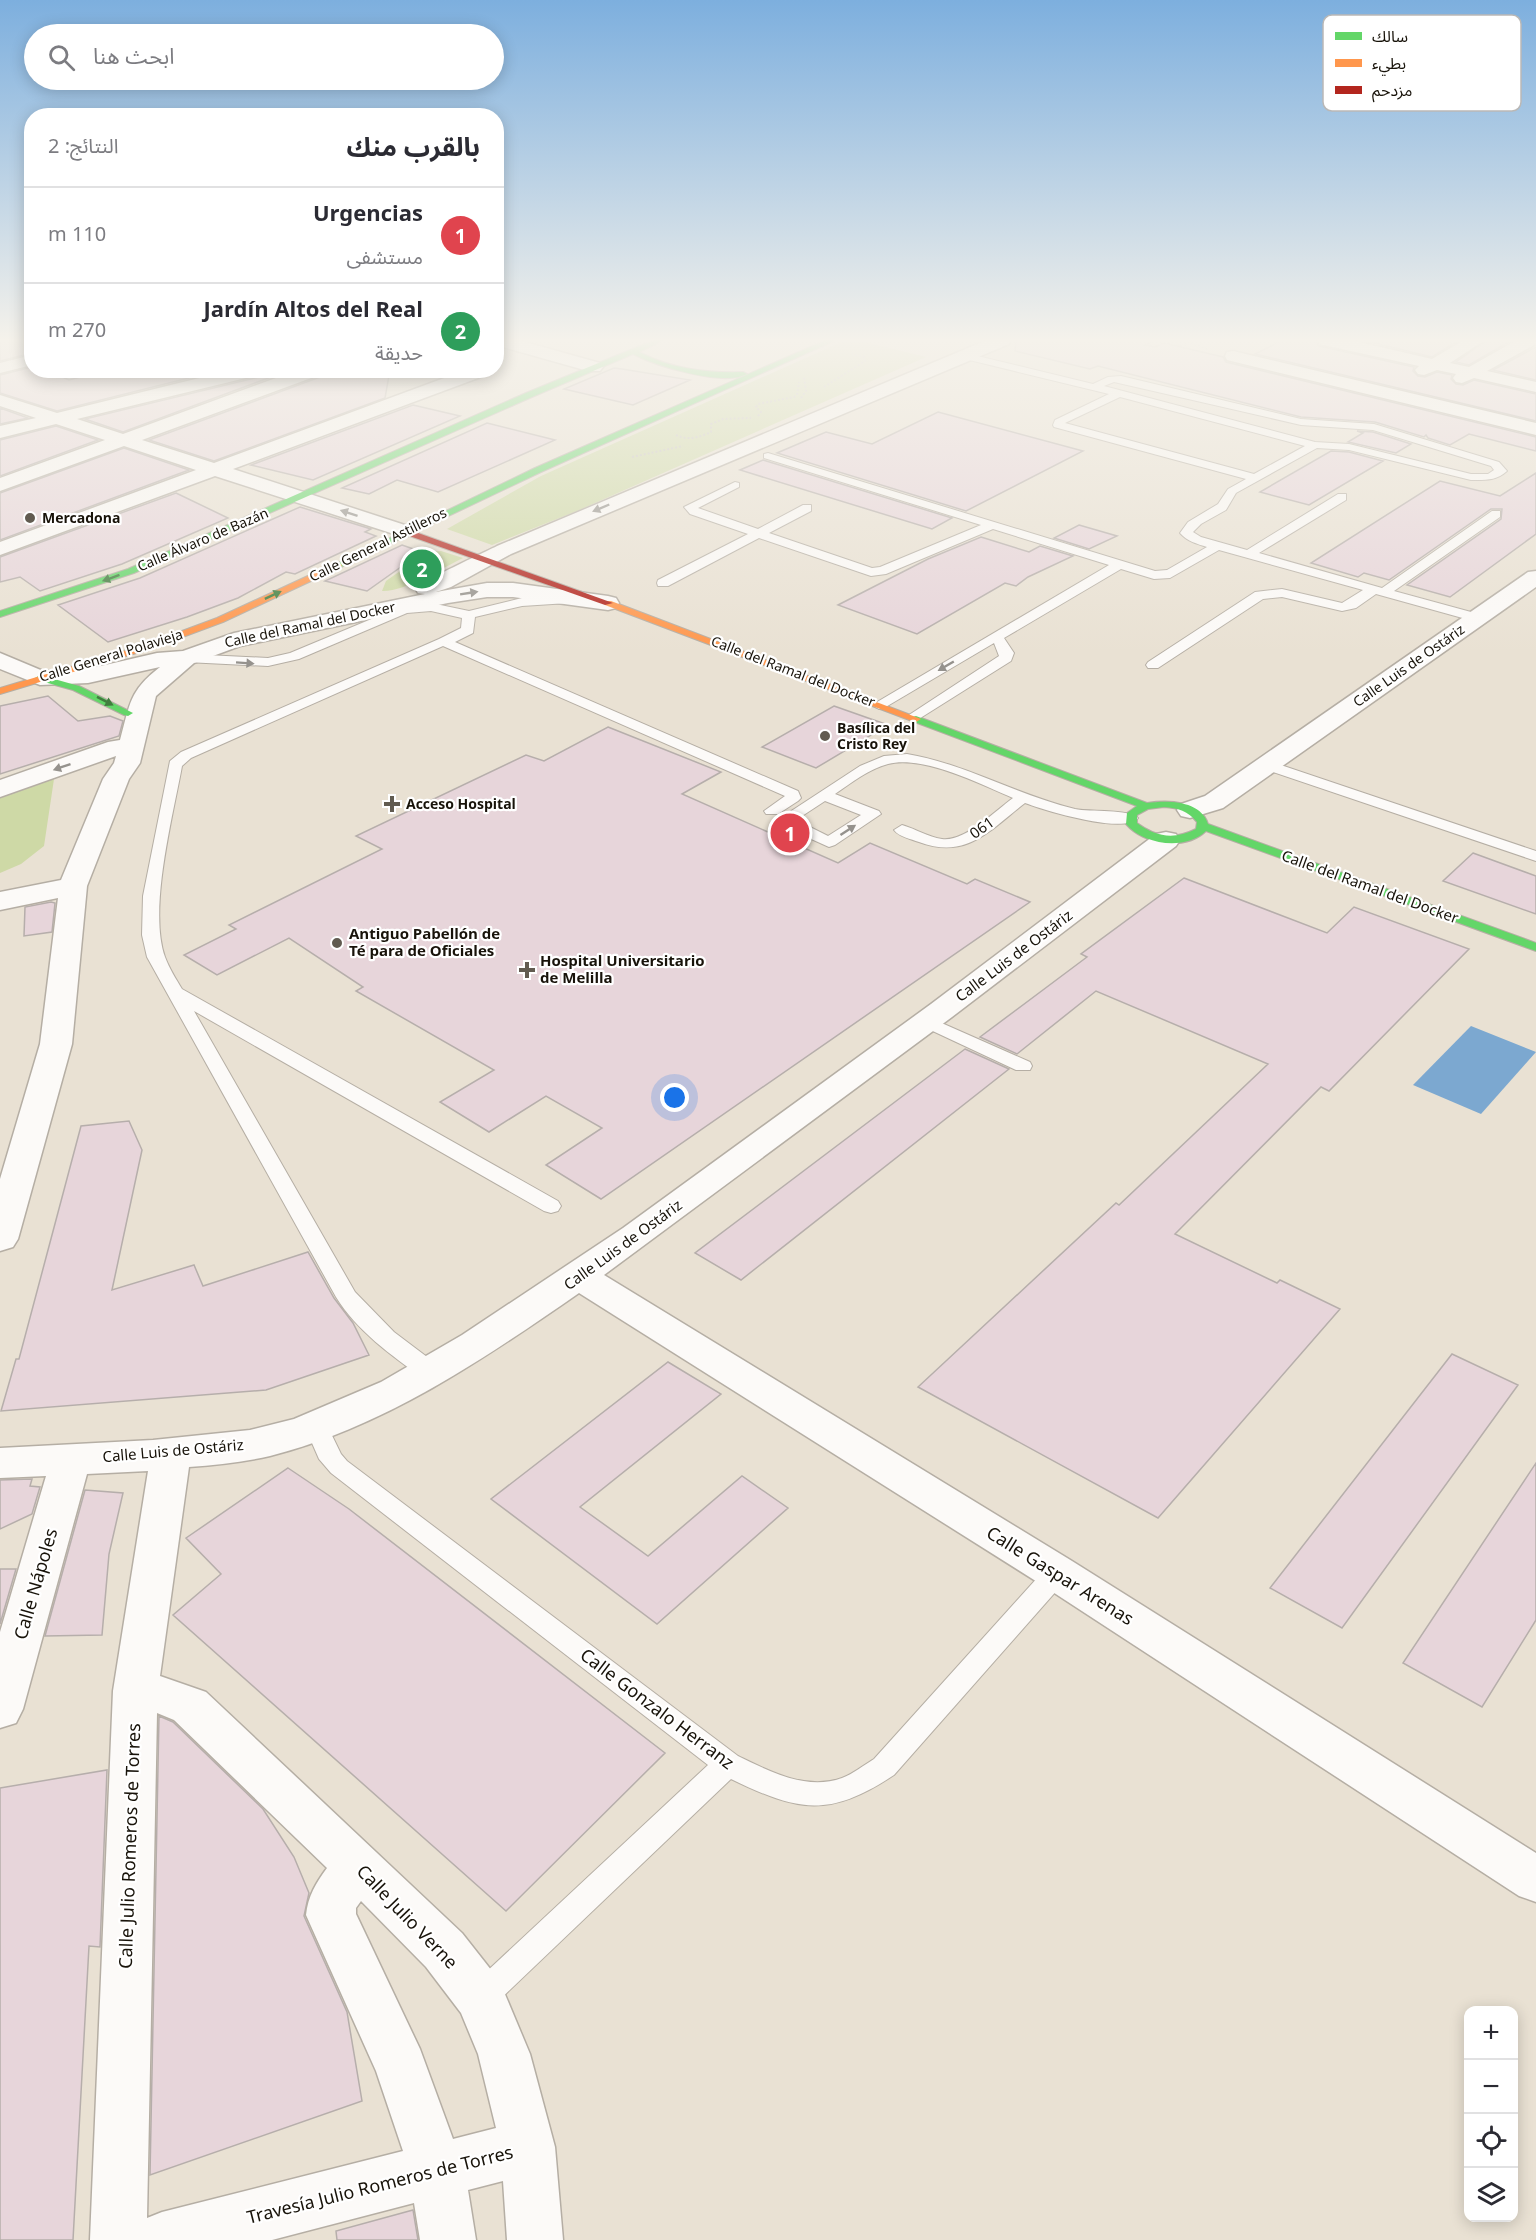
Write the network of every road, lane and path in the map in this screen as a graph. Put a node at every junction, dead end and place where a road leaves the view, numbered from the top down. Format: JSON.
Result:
{"nodes":[{"id":1,"x":111,"y":445,"type":"edge"},
{"id":2,"x":137,"y":445,"type":"edge"},
{"id":3,"x":284,"y":445,"type":"edge"},
{"id":4,"x":420,"y":445,"type":"edge"},
{"id":5,"x":596,"y":445,"type":"edge"},
{"id":6,"x":753,"y":445,"type":"edge"},
{"id":7,"x":1131,"y":445,"type":"edge"},
{"id":8,"x":1315,"y":445,"type":"joint"},
{"id":9,"x":1431,"y":445,"type":"edge"},
{"id":10,"x":684,"y":446,"type":"dead end"},
{"id":11,"x":768,"y":456,"type":"dead end"},
{"id":12,"x":631,"y":457,"type":"dead end"},
{"id":13,"x":216,"y":470,"type":"junction"},
{"id":14,"x":1256,"y":478,"type":"junction"},
{"id":15,"x":0,"y":485,"type":"edge"},
{"id":16,"x":735,"y":485,"type":"dead end"},
{"id":17,"x":1342,"y":497,"type":"dead end"},
{"id":18,"x":300,"y":498,"type":"junction"},
{"id":19,"x":807,"y":508,"type":"dead end"},
{"id":20,"x":1496,"y":514,"type":"dead end"},
{"id":21,"x":990,"y":526,"type":"junction"},
{"id":22,"x":404,"y":531,"type":"junction"},
{"id":23,"x":759,"y":533,"type":"junction"},
{"id":24,"x":1217,"y":546,"type":"junction"},
{"id":25,"x":0,"y":549,"type":"edge"},
{"id":26,"x":1249,"y":554,"type":"junction"},
{"id":27,"x":476,"y":565,"type":"junction"},
{"id":28,"x":1119,"y":565,"type":"junction"},
{"id":29,"x":1536,"y":577,"type":"edge"},
{"id":30,"x":663,"y":583,"type":"dead end"},
{"id":31,"x":1379,"y":590,"type":"junction"},
{"id":32,"x":579,"y":600,"type":"junction"},
{"id":33,"x":608,"y":603,"type":"junction"},
{"id":34,"x":0,"y":614,"type":"edge"},
{"id":35,"x":469,"y":615,"type":"junction"},
{"id":36,"x":1477,"y":618,"type":"junction"},
{"id":37,"x":216,"y":629,"type":"junction"},
{"id":38,"x":997,"y":637,"type":"junction"},
{"id":39,"x":444,"y":642,"type":"junction"},
{"id":40,"x":190,"y":656,"type":"junction"},
{"id":41,"x":0,"y":660,"type":"edge"},
{"id":42,"x":163,"y":660,"type":"junction"},
{"id":43,"x":1153,"y":665,"type":"dead end"},
{"id":44,"x":40,"y":678,"type":"junction"},
{"id":45,"x":914,"y":685,"type":"junction"},
{"id":46,"x":0,"y":691,"type":"edge"},
{"id":47,"x":946,"y":697,"type":"junction"},
{"id":48,"x":879,"y":705,"type":"junction"},
{"id":49,"x":128,"y":713,"type":"junction"},
{"id":50,"x":914,"y":718,"type":"junction"},
{"id":51,"x":117,"y":747,"type":"junction"},
{"id":52,"x":1266,"y":765,"type":"junction"},
{"id":53,"x":116,"y":779,"type":"junction"},
{"id":54,"x":0,"y":789,"type":"edge"},
{"id":55,"x":825,"y":795,"type":"junction"},
{"id":56,"x":1023,"y":797,"type":"junction"},
{"id":57,"x":1146,"y":806,"type":"junction"},
{"id":58,"x":772,"y":811,"type":"dead end"},
{"id":59,"x":1130,"y":818,"type":"junction"},
{"id":60,"x":1197,"y":818,"type":"junction"},
{"id":61,"x":902,"y":830,"type":"dead end"},
{"id":62,"x":1167,"y":840,"type":"junction"},
{"id":63,"x":1536,"y":856,"type":"edge"},
{"id":64,"x":73,"y":886,"type":"junction"},
{"id":65,"x":0,"y":901,"type":"edge"},
{"id":66,"x":1536,"y":947,"type":"edge"},
{"id":67,"x":174,"y":992,"type":"junction"},
{"id":68,"x":928,"y":1022,"type":"junction"},
{"id":69,"x":1023,"y":1066,"type":"dead end"},
{"id":70,"x":551,"y":1206,"type":"dead end"},
{"id":71,"x":0,"y":1239,"type":"edge"},
{"id":72,"x":580,"y":1277,"type":"junction"},
{"id":73,"x":431,"y":1372,"type":"junction"},
{"id":74,"x":317,"y":1427,"type":"junction"},
{"id":75,"x":171,"y":1455,"type":"junction"},
{"id":76,"x":71,"y":1460,"type":"junction"},
{"id":77,"x":0,"y":1463,"type":"edge"},
{"id":78,"x":1057,"y":1573,"type":"junction"},
{"id":79,"x":135,"y":1691,"type":"junction"},
{"id":80,"x":0,"y":1709,"type":"edge"},
{"id":81,"x":728,"y":1764,"type":"junction"},
{"id":82,"x":357,"y":1866,"type":"junction"},
{"id":83,"x":1536,"y":1880,"type":"edge"},
{"id":84,"x":481,"y":1997,"type":"junction"},
{"id":85,"x":528,"y":2147,"type":"junction"},
{"id":86,"x":437,"y":2171,"type":"junction"},
{"id":87,"x":118,"y":2240,"type":"edge"},
{"id":88,"x":162,"y":2240,"type":"edge"},
{"id":89,"x":448,"y":2240,"type":"edge"},
{"id":90,"x":535,"y":2240,"type":"edge"}],
"edges":[{"from":1,"to":15,"type":"street"},
{"from":2,"to":13,"type":"street"},
{"from":3,"to":13,"type":"street"},
{"from":4,"to":18,"type":"main road","name":"Calle Álvaro de Bazán"},
{"from":5,"to":22,"type":"main road","name":"Calle General Astilleros"},
{"from":6,"to":27,"type":"street","one_way":true},
{"from":7,"to":14,"type":"lane"},
{"from":8,"to":9,"type":"lane"},
{"from":8,"to":14,"type":"lane"},
{"from":10,"to":12,"type":"path"},
{"from":11,"to":21,"type":"lane"},
{"from":13,"to":18,"type":"street"},
{"from":13,"to":25,"type":"street"},
{"from":14,"to":24,"type":"lane"},
{"from":16,"to":23,"type":"lane"},
{"from":17,"to":26,"type":"lane"},
{"from":22,"to":18,"type":"street","one_way":true},
{"from":18,"to":34,"type":"main road","name":"Calle Álvaro de Bazán","one_way":true},
{"from":19,"to":23,"type":"lane"},
{"from":20,"to":31,"type":"lane"},
{"from":21,"to":23,"type":"lane"},
{"from":21,"to":28,"type":"lane"},
{"from":22,"to":27,"type":"main road","name":"Calle del Ramal del Docker"},
{"from":37,"to":22,"type":"main road","name":"Calle General Astilleros","one_way":true},
{"from":23,"to":30,"type":"lane"},
{"from":24,"to":26,"type":"lane"},
{"from":24,"to":28,"type":"lane"},
{"from":26,"to":31,"type":"lane"},
{"from":27,"to":33,"type":"main road","name":"Calle del Ramal del Docker"},
{"from":27,"to":33,"type":"main road","name":"Calle del Ramal del Docker"},
{"from":27,"to":37,"type":"street","name":"Calle del Ramal del Docker"},
{"from":28,"to":38,"type":"lane"},
{"from":29,"to":36,"type":"street","name":"Calle Luis de Ostáriz"},
{"from":31,"to":36,"type":"lane"},
{"from":31,"to":43,"type":"lane"},
{"from":32,"to":33,"type":"street","name":"Calle del Ramal del Docker"},
{"from":32,"to":35,"type":"lane"},
{"from":40,"to":32,"type":"street","name":"Calle del Ramal del Docker","one_way":true},
{"from":33,"to":48,"type":"main road","name":"Calle del Ramal del Docker"},
{"from":35,"to":39,"type":"lane"},
{"from":40,"to":35,"type":"lane","one_way":true},
{"from":36,"to":52,"type":"street","name":"Calle Luis de Ostáriz"},
{"from":37,"to":40,"type":"street"},
{"from":37,"to":42,"type":"street","name":"Calle del Ramal del Docker"},
{"from":37,"to":44,"type":"main road","name":"Calle General Polavieja"},
{"from":38,"to":45,"type":"lane","one_way":true},
{"from":38,"to":47,"type":"lane"},
{"from":39,"to":58,"type":"lane"},
{"from":39,"to":67,"type":"lane"},
{"from":40,"to":42,"type":"street"},
{"from":40,"to":53,"type":"street","name":"Calle del Ramal del Docker"},
{"from":41,"to":44,"type":"street"},
{"from":42,"to":44,"type":"street"},
{"from":42,"to":49,"type":"street","name":"Calle del Ramal del Docker"},
{"from":44,"to":46,"type":"main road","name":"Calle General Polavieja"},
{"from":44,"to":49,"type":"main road","one_way":true},
{"from":45,"to":47,"type":"lane"},
{"from":45,"to":48,"type":"lane"},
{"from":47,"to":50,"type":"lane"},
{"from":48,"to":50,"type":"main road","name":"Calle del Ramal del Docker"},
{"from":49,"to":51,"type":"street","name":"Calle del Ramal del Docker"},
{"from":50,"to":57,"type":"main road","name":"Calle del Ramal del Docker"},
{"from":51,"to":53,"type":"street","name":"Calle del Ramal del Docker"},
{"from":51,"to":54,"type":"street","one_way":true},
{"from":52,"to":60,"type":"street","name":"Calle Luis de Ostáriz"},
{"from":52,"to":63,"type":"lane"},
{"from":53,"to":64,"type":"street"},
{"from":55,"to":55,"type":"lane","one_way":true},
{"from":55,"to":56,"type":"lane"},
{"from":56,"to":59,"type":"lane"},
{"from":56,"to":61,"type":"lane","name":"061"},
{"from":57,"to":59,"type":"main road"},
{"from":57,"to":60,"type":"main road","name":"Calle del Ramal del Docker"},
{"from":59,"to":62,"type":"main road"},
{"from":60,"to":62,"type":"main road"},
{"from":60,"to":66,"type":"main road","name":"Calle del Ramal del Docker"},
{"from":62,"to":68,"type":"street","name":"Calle Luis de Ostáriz"},
{"from":64,"to":65,"type":"street"},
{"from":64,"to":71,"type":"street"},
{"from":67,"to":70,"type":"lane"},
{"from":67,"to":73,"type":"lane"},
{"from":68,"to":69,"type":"lane"},
{"from":68,"to":72,"type":"street","name":"Calle Luis de Ostáriz"},
{"from":72,"to":73,"type":"street","name":"Calle Luis de Ostáriz"},
{"from":72,"to":78,"type":"street","name":"Calle Gaspar Arenas"},
{"from":73,"to":74,"type":"street","name":"Calle Luis de Ostáriz"},
{"from":74,"to":75,"type":"street","name":"Calle Luis de Ostáriz"},
{"from":74,"to":81,"type":"lane","name":"Calle Gonzalo Herranz"},
{"from":75,"to":76,"type":"street","name":"Calle Luis de Ostáriz"},
{"from":75,"to":79,"type":"street","name":"Calle Julio Romeros de Torres"},
{"from":76,"to":77,"type":"street","name":"Calle Luis de Ostáriz"},
{"from":76,"to":80,"type":"street","name":"Calle Nápoles"},
{"from":78,"to":81,"type":"lane","name":"Calle Gonzalo Herranz"},
{"from":78,"to":83,"type":"street","name":"Calle Gaspar Arenas"},
{"from":79,"to":82,"type":"street","name":"Calle Julio Verne"},
{"from":79,"to":87,"type":"street","name":"Calle Julio Romeros de Torres"},
{"from":81,"to":84,"type":"lane"},
{"from":82,"to":84,"type":"street","name":"Calle Julio Verne"},
{"from":82,"to":86,"type":"street"},
{"from":84,"to":85,"type":"street","name":"Calle Julio Verne"},
{"from":85,"to":86,"type":"street","name":"Travesía Julio Romeros de Torres"},
{"from":85,"to":90,"type":"street","name":"Calle Julio Verne"},
{"from":86,"to":88,"type":"street","name":"Travesía Julio Romeros de Torres"},
{"from":86,"to":89,"type":"street"}]}
